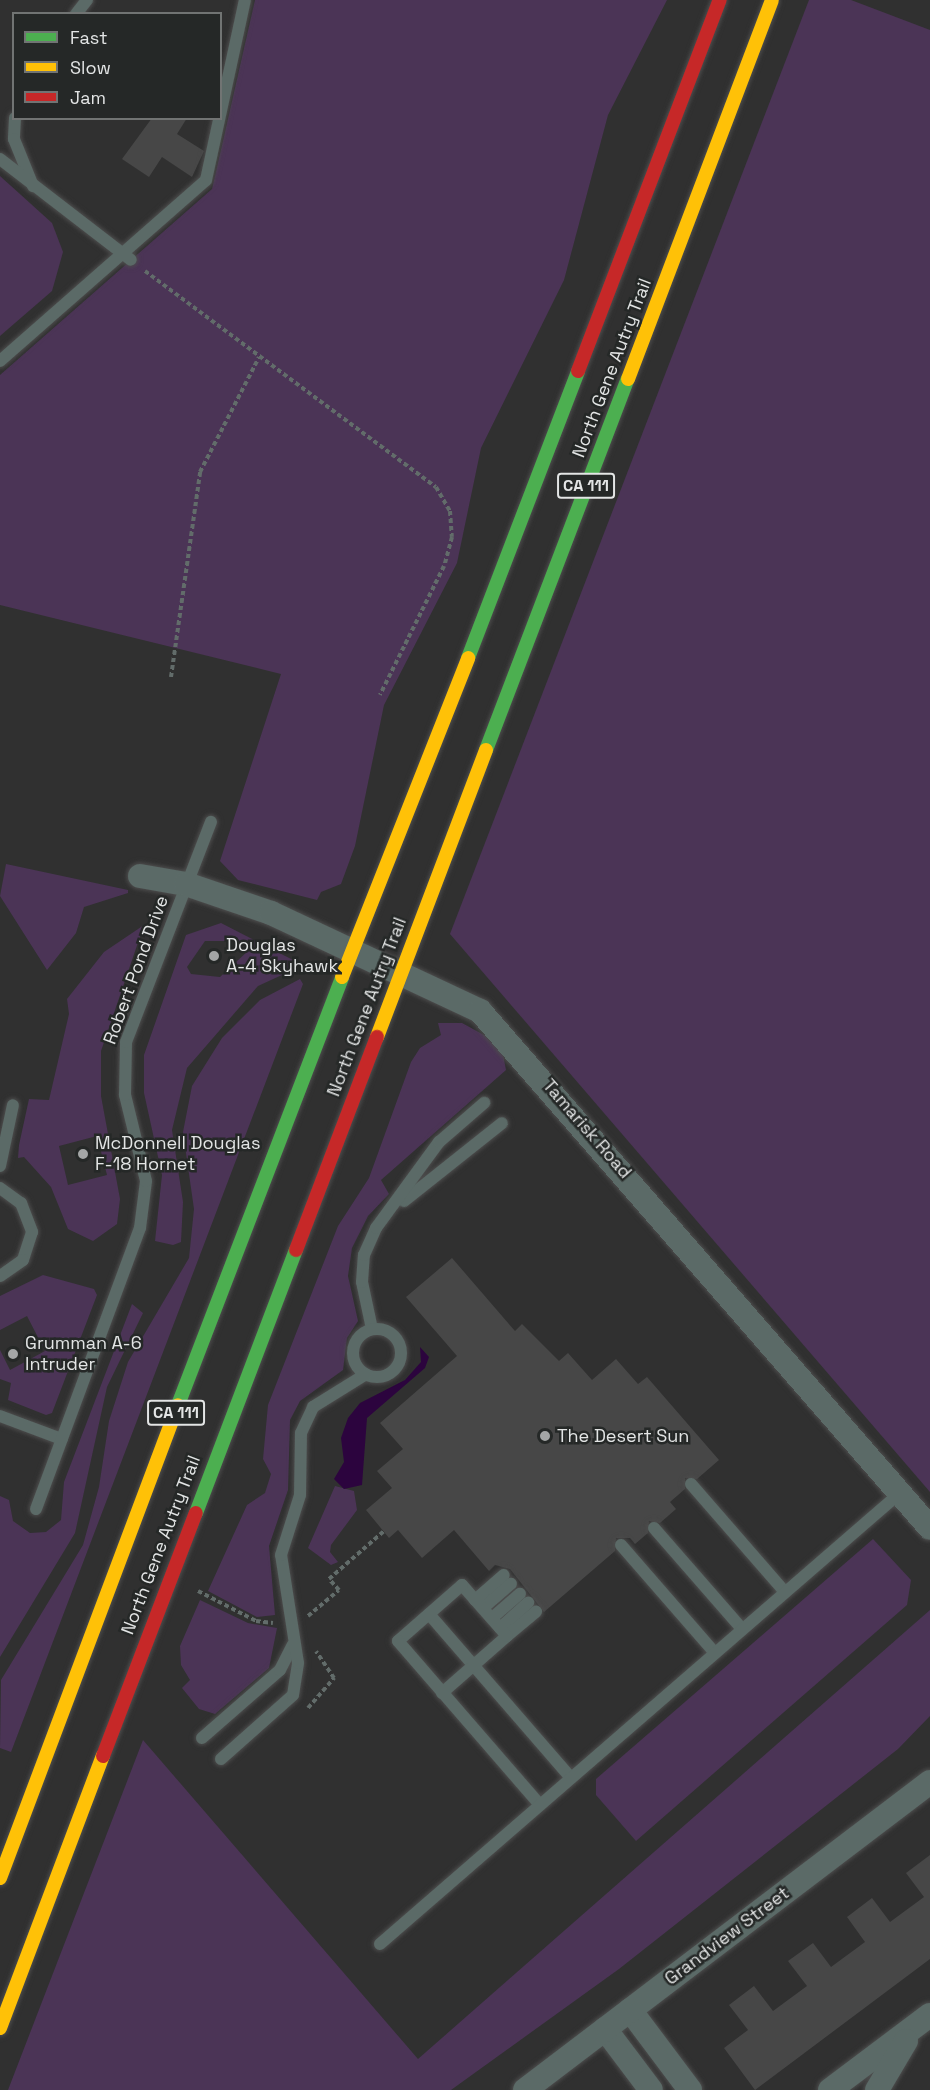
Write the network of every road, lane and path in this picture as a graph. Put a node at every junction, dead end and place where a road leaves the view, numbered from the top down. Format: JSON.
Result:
{"nodes":[{"id":1,"x":87,"y":0,"type":"edge"},
{"id":2,"x":245,"y":0,"type":"edge"},
{"id":3,"x":720,"y":0,"type":"edge"},
{"id":4,"x":772,"y":0,"type":"edge"},
{"id":5,"x":78,"y":12,"type":"edge"},
{"id":6,"x":222,"y":116,"type":"edge"},
{"id":7,"x":15,"y":120,"type":"edge"},
{"id":8,"x":221,"y":120,"type":"edge"},
{"id":9,"x":0,"y":159,"type":"edge"},
{"id":10,"x":34,"y":187,"type":"junction"},
{"id":11,"x":127,"y":257,"type":"junction"},
{"id":12,"x":259,"y":357,"type":"junction"},
{"id":13,"x":0,"y":361,"type":"edge"},
{"id":14,"x":171,"y":677,"type":"dead end"},
{"id":15,"x":380,"y":695,"type":"dead end"},
{"id":16,"x":211,"y":822,"type":"dead end"},
{"id":17,"x":140,"y":876,"type":"dead end"},
{"id":18,"x":186,"y":884,"type":"junction"},
{"id":19,"x":354,"y":949,"type":"junction"},
{"id":20,"x":399,"y":971,"type":"junction"},
{"id":21,"x":484,"y":1102,"type":"dead end"},
{"id":22,"x":13,"y":1105,"type":"dead end"},
{"id":23,"x":502,"y":1123,"type":"dead end"},
{"id":24,"x":0,"y":1167,"type":"edge"},
{"id":25,"x":0,"y":1188,"type":"edge"},
{"id":26,"x":396,"y":1207,"type":"junction"},
{"id":27,"x":0,"y":1276,"type":"edge"},
{"id":28,"x":372,"y":1329,"type":"junction"},
{"id":29,"x":366,"y":1374,"type":"junction"},
{"id":30,"x":0,"y":1416,"type":"edge"},
{"id":31,"x":62,"y":1439,"type":"junction"},
{"id":32,"x":691,"y":1484,"type":"dead end"},
{"id":33,"x":900,"y":1493,"type":"junction"},
{"id":34,"x":36,"y":1509,"type":"dead end"},
{"id":35,"x":654,"y":1528,"type":"dead end"},
{"id":36,"x":930,"y":1528,"type":"edge"},
{"id":37,"x":384,"y":1531,"type":"dead end"},
{"id":38,"x":621,"y":1545,"type":"dead end"},
{"id":39,"x":507,"y":1579,"type":"dead end"},
{"id":40,"x":198,"y":1591,"type":"dead end"},
{"id":41,"x":785,"y":1592,"type":"junction"},
{"id":42,"x":520,"y":1594,"type":"dead end"},
{"id":43,"x":479,"y":1604,"type":"junction"},
{"id":44,"x":532,"y":1608,"type":"dead end"},
{"id":45,"x":429,"y":1614,"type":"junction"},
{"id":46,"x":303,"y":1617,"type":"dead end"},
{"id":47,"x":492,"y":1618,"type":"junction"},
{"id":48,"x":277,"y":1623,"type":"dead end"},
{"id":49,"x":742,"y":1629,"type":"junction"},
{"id":50,"x":504,"y":1632,"type":"junction"},
{"id":51,"x":293,"y":1645,"type":"junction"},
{"id":52,"x":715,"y":1653,"type":"junction"},
{"id":53,"x":473,"y":1666,"type":"junction"},
{"id":54,"x":442,"y":1693,"type":"junction"},
{"id":55,"x":202,"y":1738,"type":"dead end"},
{"id":56,"x":221,"y":1759,"type":"dead end"},
{"id":57,"x":571,"y":1778,"type":"junction"},
{"id":58,"x":930,"y":1782,"type":"edge"},
{"id":59,"x":540,"y":1805,"type":"junction"},
{"id":60,"x":0,"y":1878,"type":"edge"},
{"id":61,"x":380,"y":1944,"type":"dead end"},
{"id":62,"x":630,"y":2010,"type":"junction"},
{"id":63,"x":925,"y":2018,"type":"edge"},
{"id":64,"x":0,"y":2028,"type":"edge"},
{"id":65,"x":606,"y":2029,"type":"junction"},
{"id":66,"x":525,"y":2090,"type":"edge"},
{"id":67,"x":651,"y":2090,"type":"edge"},
{"id":68,"x":690,"y":2090,"type":"edge"},
{"id":69,"x":830,"y":2090,"type":"edge"},
{"id":70,"x":877,"y":2090,"type":"edge"}],
"edges":[{"from":1,"to":5,"type":"lane"},
{"from":2,"to":6,"type":"lane"},
{"from":3,"to":19,"type":"main road","name":"North Gene Autry Trail","number":"CA 111"},
{"from":4,"to":20,"type":"main road","name":"North Gene Autry Trail","number":"CA 111"},
{"from":7,"to":10,"type":"lane"},
{"from":8,"to":11,"type":"lane"},
{"from":9,"to":10,"type":"lane"},
{"from":10,"to":11,"type":"lane"},
{"from":11,"to":12,"type":"path"},
{"from":11,"to":13,"type":"lane"},
{"from":12,"to":14,"type":"path"},
{"from":12,"to":15,"type":"path"},
{"from":16,"to":18,"type":"lane","name":"Robert Pond Drive"},
{"from":17,"to":18,"type":"street","name":"Tamarisk Road"},
{"from":18,"to":19,"type":"street","name":"Tamarisk Road"},
{"from":18,"to":31,"type":"lane","name":"Robert Pond Drive"},
{"from":19,"to":20,"type":"street","name":"Tamarisk Road"},
{"from":19,"to":60,"type":"main road","name":"North Gene Autry Trail","number":"CA 111"},
{"from":20,"to":33,"type":"street","name":"Tamarisk Road"},
{"from":20,"to":64,"type":"main road","name":"North Gene Autry Trail","number":"CA 111"},
{"from":21,"to":26,"type":"lane"},
{"from":22,"to":24,"type":"lane"},
{"from":23,"to":26,"type":"lane"},
{"from":25,"to":27,"type":"lane"},
{"from":26,"to":28,"type":"lane"},
{"from":28,"to":29,"type":"lane"},
{"from":28,"to":29,"type":"lane"},
{"from":29,"to":51,"type":"lane"},
{"from":30,"to":31,"type":"lane"},
{"from":31,"to":34,"type":"lane","name":"Robert Pond Drive"},
{"from":32,"to":41,"type":"lane"},
{"from":33,"to":36,"type":"street","name":"Tamarisk Road"},
{"from":33,"to":41,"type":"lane"},
{"from":35,"to":49,"type":"lane"},
{"from":37,"to":46,"type":"path"},
{"from":38,"to":52,"type":"lane"},
{"from":39,"to":43,"type":"lane"},
{"from":40,"to":48,"type":"path"},
{"from":41,"to":49,"type":"lane"},
{"from":42,"to":47,"type":"lane"},
{"from":43,"to":45,"type":"lane"},
{"from":43,"to":47,"type":"lane"},
{"from":44,"to":50,"type":"lane"},
{"from":45,"to":53,"type":"lane"},
{"from":45,"to":54,"type":"lane"},
{"from":47,"to":50,"type":"lane"},
{"from":49,"to":52,"type":"lane"},
{"from":50,"to":53,"type":"lane"},
{"from":51,"to":55,"type":"lane"},
{"from":51,"to":56,"type":"lane"},
{"from":52,"to":57,"type":"lane"},
{"from":53,"to":54,"type":"lane"},
{"from":53,"to":57,"type":"lane"},
{"from":54,"to":59,"type":"lane"},
{"from":57,"to":59,"type":"lane"},
{"from":58,"to":62,"type":"street","name":"Grandview Street"},
{"from":59,"to":61,"type":"lane"},
{"from":62,"to":65,"type":"street","name":"Grandview Street"},
{"from":62,"to":68,"type":"street"},
{"from":63,"to":69,"type":"street"},
{"from":63,"to":70,"type":"street"},
{"from":65,"to":66,"type":"street","name":"Grandview Street"},
{"from":65,"to":67,"type":"street"}]}
